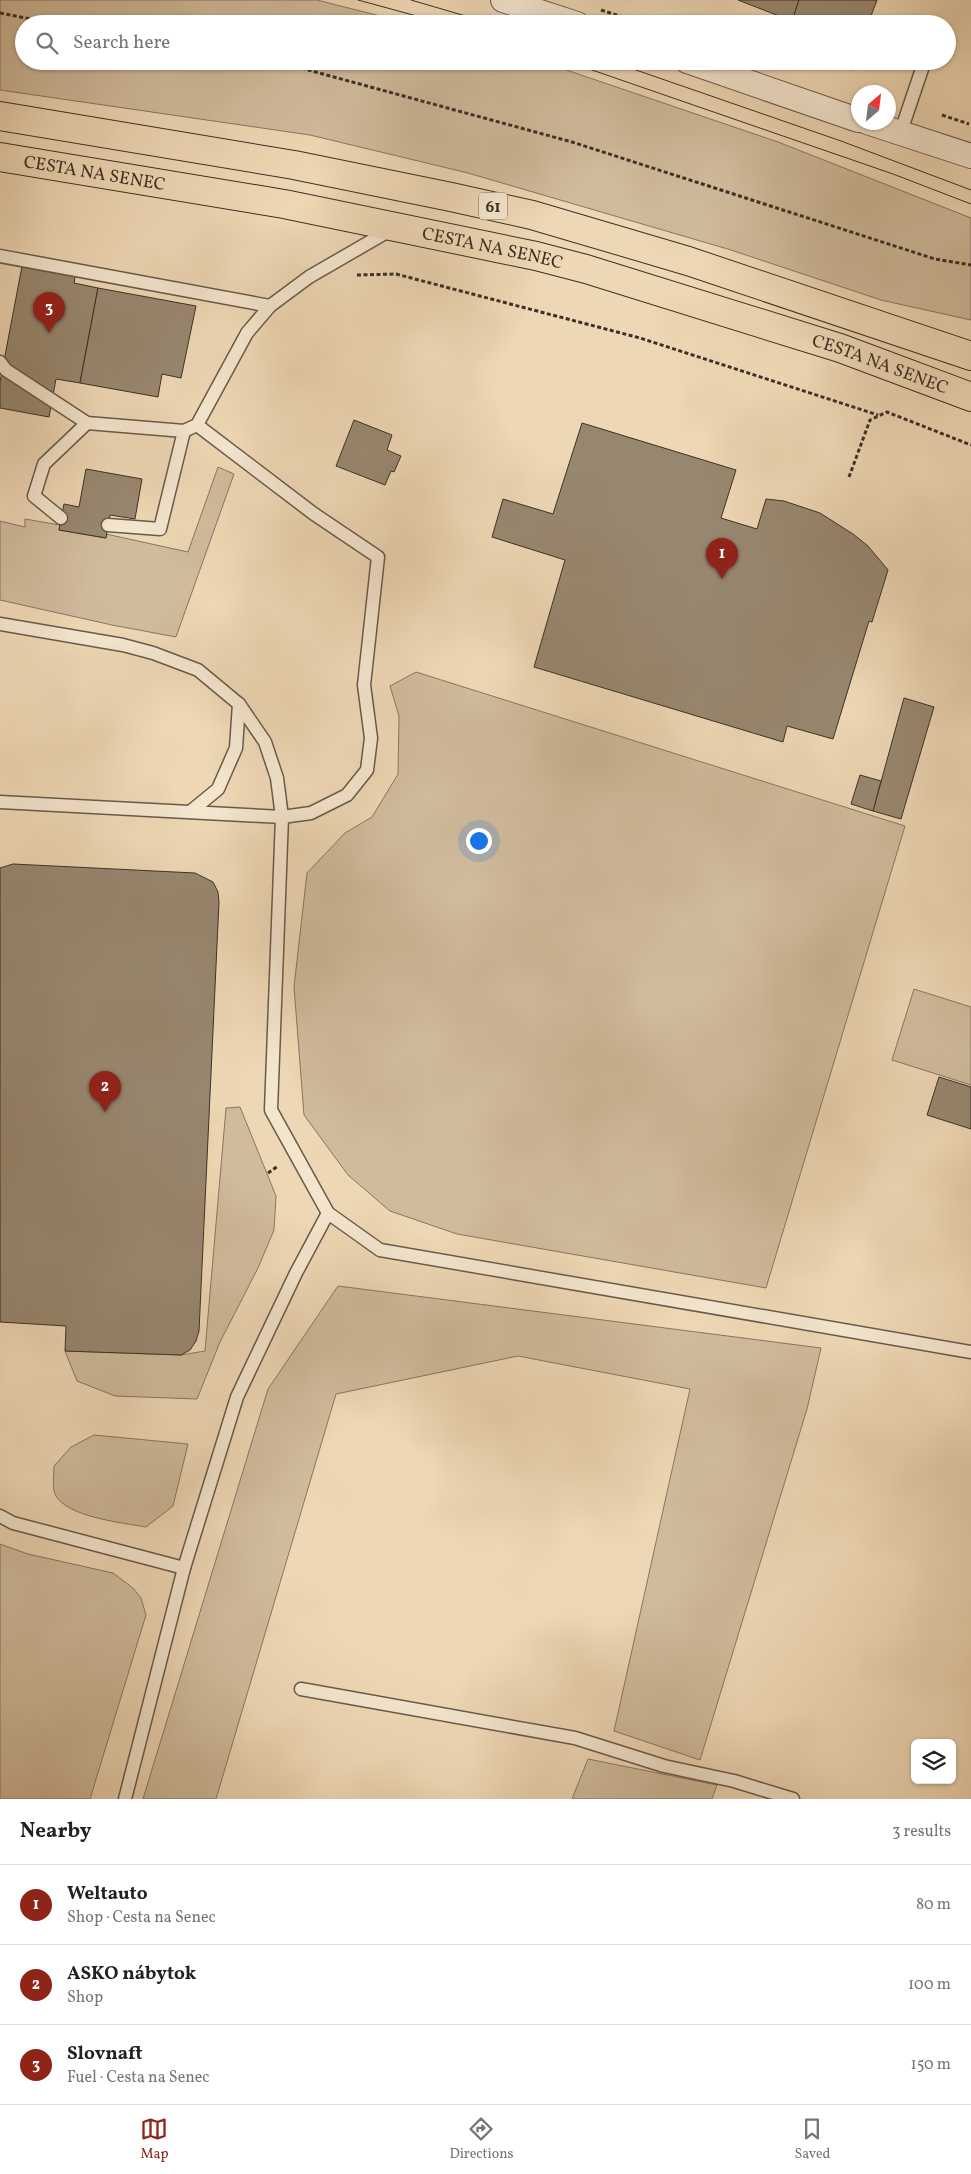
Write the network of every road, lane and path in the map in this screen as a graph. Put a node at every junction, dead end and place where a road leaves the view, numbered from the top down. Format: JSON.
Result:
{"nodes":[{"id":1,"x":503,"y":0,"type":"edge"},
{"id":2,"x":599,"y":9,"type":"dead end"},
{"id":3,"x":0,"y":14,"type":"edge"},
{"id":4,"x":550,"y":15,"type":"edge"},
{"id":5,"x":617,"y":15,"type":"edge"},
{"id":6,"x":15,"y":17,"type":"edge"},
{"id":7,"x":308,"y":70,"type":"edge"},
{"id":8,"x":713,"y":70,"type":"edge"},
{"id":9,"x":922,"y":70,"type":"edge"},
{"id":10,"x":0,"y":116,"type":"edge"},
{"id":11,"x":851,"y":118,"type":"edge"},
{"id":12,"x":889,"y":130,"type":"edge"},
{"id":13,"x":900,"y":134,"type":"junction"},
{"id":14,"x":971,"y":156,"type":"edge"},
{"id":15,"x":0,"y":157,"type":"edge"},
{"id":16,"x":398,"y":226,"type":"junction"},
{"id":17,"x":0,"y":256,"type":"edge"},
{"id":18,"x":971,"y":265,"type":"edge"},
{"id":19,"x":309,"y":277,"type":"junction"},
{"id":20,"x":270,"y":306,"type":"junction"},
{"id":21,"x":971,"y":356,"type":"edge"},
{"id":22,"x":0,"y":362,"type":"edge"},
{"id":23,"x":971,"y":397,"type":"edge"},
{"id":24,"x":878,"y":415,"type":"junction"},
{"id":25,"x":88,"y":423,"type":"junction"},
{"id":26,"x":197,"y":425,"type":"junction"},
{"id":27,"x":184,"y":431,"type":"junction"},
{"id":28,"x":971,"y":445,"type":"edge"},
{"id":29,"x":849,"y":477,"type":"dead end"},
{"id":30,"x":61,"y":518,"type":"dead end"},
{"id":31,"x":108,"y":525,"type":"dead end"},
{"id":32,"x":0,"y":624,"type":"edge"},
{"id":33,"x":239,"y":704,"type":"junction"},
{"id":34,"x":0,"y":802,"type":"edge"},
{"id":35,"x":190,"y":812,"type":"junction"},
{"id":36,"x":282,"y":817,"type":"junction"},
{"id":37,"x":328,"y":1214,"type":"junction"},
{"id":38,"x":971,"y":1352,"type":"edge"},
{"id":39,"x":0,"y":1516,"type":"edge"},
{"id":40,"x":184,"y":1568,"type":"junction"},
{"id":41,"x":301,"y":1689,"type":"dead end"},
{"id":42,"x":125,"y":1799,"type":"edge"},
{"id":43,"x":793,"y":1799,"type":"edge"}],
"edges":[{"from":1,"to":4,"type":"street"},
{"from":2,"to":5,"type":"path"},
{"from":3,"to":6,"type":"path"},
{"from":7,"to":18,"type":"path"},
{"from":8,"to":11,"type":"street"},
{"from":9,"to":13,"type":"lane"},
{"from":10,"to":21,"type":"main road","name":"CESTA NA SENEC","number":"61"},
{"from":12,"to":13,"type":"street"},
{"from":13,"to":14,"type":"street"},
{"from":15,"to":16,"type":"main road","name":"CESTA NA SENEC","number":"61"},
{"from":16,"to":19,"type":"lane"},
{"from":16,"to":23,"type":"main road","name":"CESTA NA SENEC","number":"61"},
{"from":17,"to":20,"type":"lane"},
{"from":19,"to":20,"type":"lane"},
{"from":19,"to":24,"type":"path"},
{"from":20,"to":26,"type":"lane"},
{"from":22,"to":25,"type":"lane"},
{"from":24,"to":28,"type":"path"},
{"from":24,"to":29,"type":"path"},
{"from":25,"to":27,"type":"lane"},
{"from":25,"to":30,"type":"lane"},
{"from":26,"to":27,"type":"lane"},
{"from":26,"to":36,"type":"lane"},
{"from":27,"to":31,"type":"lane"},
{"from":32,"to":33,"type":"lane"},
{"from":33,"to":35,"type":"lane"},
{"from":33,"to":36,"type":"lane"},
{"from":34,"to":35,"type":"lane"},
{"from":35,"to":36,"type":"lane"},
{"from":36,"to":37,"type":"lane"},
{"from":37,"to":38,"type":"lane"},
{"from":37,"to":40,"type":"lane"},
{"from":39,"to":40,"type":"lane"},
{"from":40,"to":42,"type":"lane"},
{"from":41,"to":43,"type":"lane"}]}
